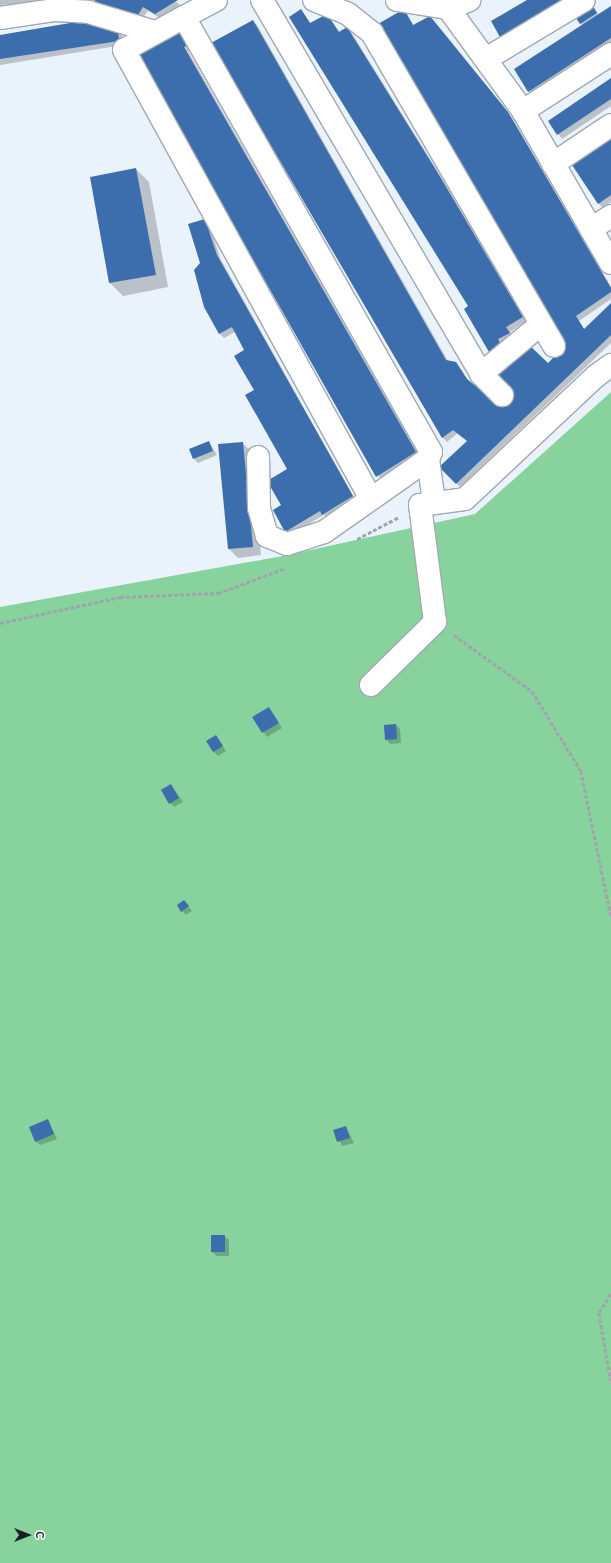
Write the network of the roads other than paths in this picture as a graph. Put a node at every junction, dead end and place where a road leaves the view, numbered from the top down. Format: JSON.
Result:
{"nodes":[{"id":1,"x":262,"y":0,"type":"edge"},
{"id":2,"x":314,"y":0,"type":"edge"},
{"id":3,"x":397,"y":0,"type":"edge"},
{"id":4,"x":470,"y":0,"type":"edge"},
{"id":5,"x":584,"y":0,"type":"edge"},
{"id":6,"x":208,"y":2,"type":"edge"},
{"id":7,"x":448,"y":8,"type":"junction"},
{"id":8,"x":184,"y":17,"type":"junction"},
{"id":9,"x":0,"y":18,"type":"edge"},
{"id":10,"x":155,"y":32,"type":"junction"},
{"id":11,"x":611,"y":54,"type":"edge"},
{"id":12,"x":486,"y":59,"type":"junction"},
{"id":13,"x":523,"y":111,"type":"junction"},
{"id":14,"x":611,"y":126,"type":"edge"},
{"id":15,"x":553,"y":164,"type":"junction"},
{"id":16,"x":611,"y":216,"type":"edge"},
{"id":17,"x":591,"y":229,"type":"junction"},
{"id":18,"x":611,"y":263,"type":"edge"},
{"id":19,"x":540,"y":325,"type":"junction"},
{"id":20,"x":554,"y":346,"type":"dead end"},
{"id":21,"x":611,"y":365,"type":"edge"},
{"id":22,"x":481,"y":374,"type":"junction"},
{"id":23,"x":502,"y":394,"type":"dead end"},
{"id":24,"x":258,"y":457,"type":"dead end"},
{"id":25,"x":428,"y":459,"type":"junction"},
{"id":26,"x":372,"y":499,"type":"junction"},
{"id":27,"x":427,"y":504,"type":"junction"},
{"id":28,"x":371,"y":685,"type":"dead end"}],
"edges":[{"from":1,"to":22,"type":"lane"},
{"from":2,"to":19,"type":"lane"},
{"from":3,"to":7,"type":"lane"},
{"from":4,"to":7,"type":"lane"},
{"from":5,"to":12,"type":"lane"},
{"from":6,"to":8,"type":"lane"},
{"from":7,"to":12,"type":"lane"},
{"from":8,"to":10,"type":"lane"},
{"from":8,"to":25,"type":"lane"},
{"from":9,"to":10,"type":"lane"},
{"from":10,"to":26,"type":"lane"},
{"from":11,"to":13,"type":"lane"},
{"from":12,"to":13,"type":"lane"},
{"from":13,"to":15,"type":"lane"},
{"from":14,"to":15,"type":"lane"},
{"from":15,"to":17,"type":"lane"},
{"from":16,"to":17,"type":"lane"},
{"from":17,"to":18,"type":"lane"},
{"from":19,"to":20,"type":"lane"},
{"from":19,"to":22,"type":"lane"},
{"from":21,"to":27,"type":"lane"},
{"from":22,"to":23,"type":"lane"},
{"from":24,"to":26,"type":"lane"},
{"from":25,"to":26,"type":"lane"},
{"from":25,"to":27,"type":"lane"},
{"from":27,"to":28,"type":"lane"}]}
